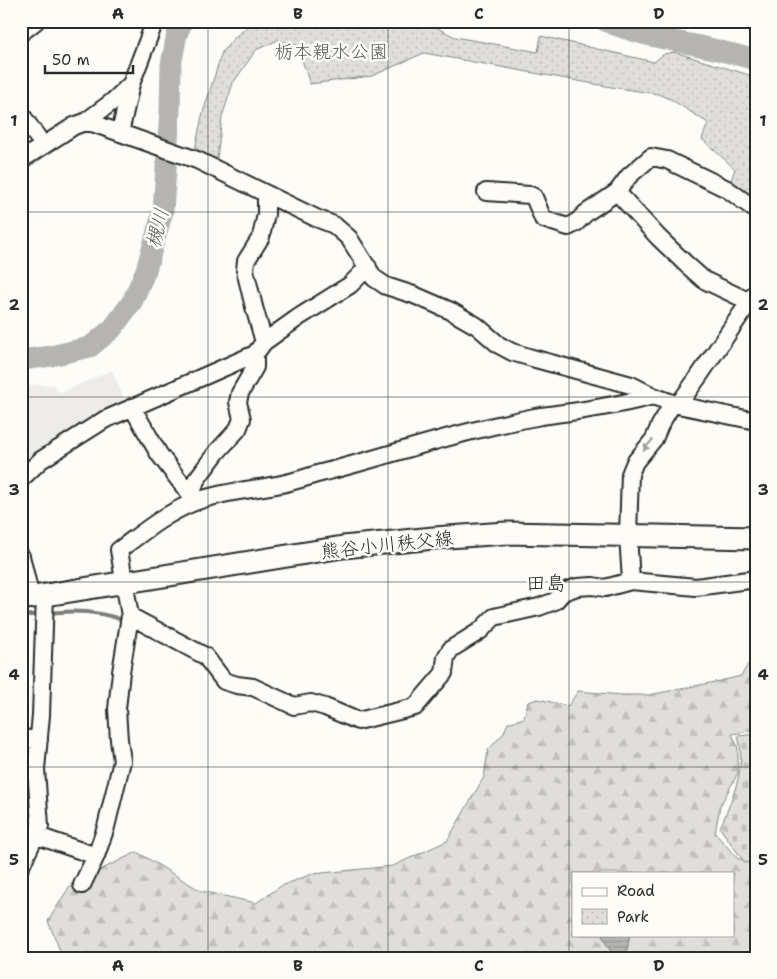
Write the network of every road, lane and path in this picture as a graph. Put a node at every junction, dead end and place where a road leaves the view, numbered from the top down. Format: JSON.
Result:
{"nodes":[{"id":1,"x":36,"y":21,"type":"edge"},
{"id":2,"x":154,"y":21,"type":"edge"},
{"id":3,"x":21,"y":33,"type":"edge"},
{"id":4,"x":131,"y":84,"type":"junction"},
{"id":5,"x":21,"y":114,"type":"edge"},
{"id":6,"x":85,"y":122,"type":"junction"},
{"id":7,"x":120,"y":133,"type":"junction"},
{"id":8,"x":43,"y":146,"type":"junction"},
{"id":9,"x":21,"y":160,"type":"edge"},
{"id":10,"x":486,"y":192,"type":"dead end"},
{"id":11,"x":617,"y":192,"type":"junction"},
{"id":12,"x":266,"y":194,"type":"junction"},
{"id":13,"x":756,"y":210,"type":"edge"},
{"id":14,"x":368,"y":267,"type":"junction"},
{"id":15,"x":350,"y":285,"type":"junction"},
{"id":16,"x":386,"y":286,"type":"junction"},
{"id":17,"x":753,"y":297,"type":"edge"},
{"id":18,"x":259,"y":348,"type":"junction"},
{"id":19,"x":653,"y":396,"type":"junction"},
{"id":20,"x":676,"y":404,"type":"junction"},
{"id":21,"x":132,"y":407,"type":"junction"},
{"id":22,"x":756,"y":422,"type":"edge"},
{"id":23,"x":21,"y":479,"type":"edge"},
{"id":24,"x":191,"y":499,"type":"junction"},
{"id":25,"x":628,"y":535,"type":"junction"},
{"id":26,"x":756,"y":538,"type":"edge"},
{"id":27,"x":21,"y":556,"type":"edge"},
{"id":28,"x":756,"y":579,"type":"edge"},
{"id":29,"x":631,"y":581,"type":"junction"},
{"id":30,"x":124,"y":582,"type":"junction"},
{"id":31,"x":33,"y":598,"type":"edge"},
{"id":32,"x":130,"y":616,"type":"junction"},
{"id":33,"x":21,"y":738,"type":"edge"},
{"id":34,"x":39,"y":740,"type":"junction"},
{"id":35,"x":35,"y":835,"type":"junction"},
{"id":36,"x":96,"y":856,"type":"junction"},
{"id":37,"x":21,"y":866,"type":"edge"},
{"id":38,"x":82,"y":885,"type":"dead end"}],
"edges":[{"from":1,"to":3,"type":"street"},
{"from":2,"to":4,"type":"street"},
{"from":4,"to":6,"type":"street"},
{"from":4,"to":7,"type":"street"},
{"from":5,"to":8,"type":"street"},
{"from":6,"to":7,"type":"street"},
{"from":6,"to":8,"type":"street"},
{"from":7,"to":12,"type":"street"},
{"from":8,"to":9,"type":"street"},
{"from":10,"to":11,"type":"street"},
{"from":11,"to":13,"type":"street"},
{"from":11,"to":17,"type":"street"},
{"from":12,"to":14,"type":"street"},
{"from":12,"to":18,"type":"street"},
{"from":14,"to":15,"type":"street"},
{"from":14,"to":16,"type":"street"},
{"from":15,"to":16,"type":"street"},
{"from":15,"to":18,"type":"street"},
{"from":16,"to":19,"type":"street"},
{"from":17,"to":20,"type":"street"},
{"from":18,"to":21,"type":"street"},
{"from":18,"to":24,"type":"street"},
{"from":19,"to":20,"type":"street"},
{"from":19,"to":24,"type":"street"},
{"from":20,"to":22,"type":"street"},
{"from":20,"to":25,"type":"street","one_way":true},
{"from":21,"to":23,"type":"street"},
{"from":21,"to":24,"type":"street"},
{"from":24,"to":30,"type":"street"},
{"from":25,"to":26,"type":"main road","name":"熊谷小川秩父線"},
{"from":25,"to":29,"type":"street"},
{"from":25,"to":30,"type":"main road","name":"熊谷小川秩父線"},
{"from":27,"to":31,"type":"street"},
{"from":28,"to":29,"type":"street"},
{"from":29,"to":32,"type":"street"},
{"from":30,"to":31,"type":"main road","name":"熊谷小川秩父線"},
{"from":30,"to":32,"type":"street"},
{"from":31,"to":34,"type":"street"},
{"from":32,"to":36,"type":"street"},
{"from":33,"to":34,"type":"street"},
{"from":34,"to":35,"type":"street"},
{"from":35,"to":36,"type":"street"},
{"from":35,"to":37,"type":"street"},
{"from":36,"to":38,"type":"street"}]}
